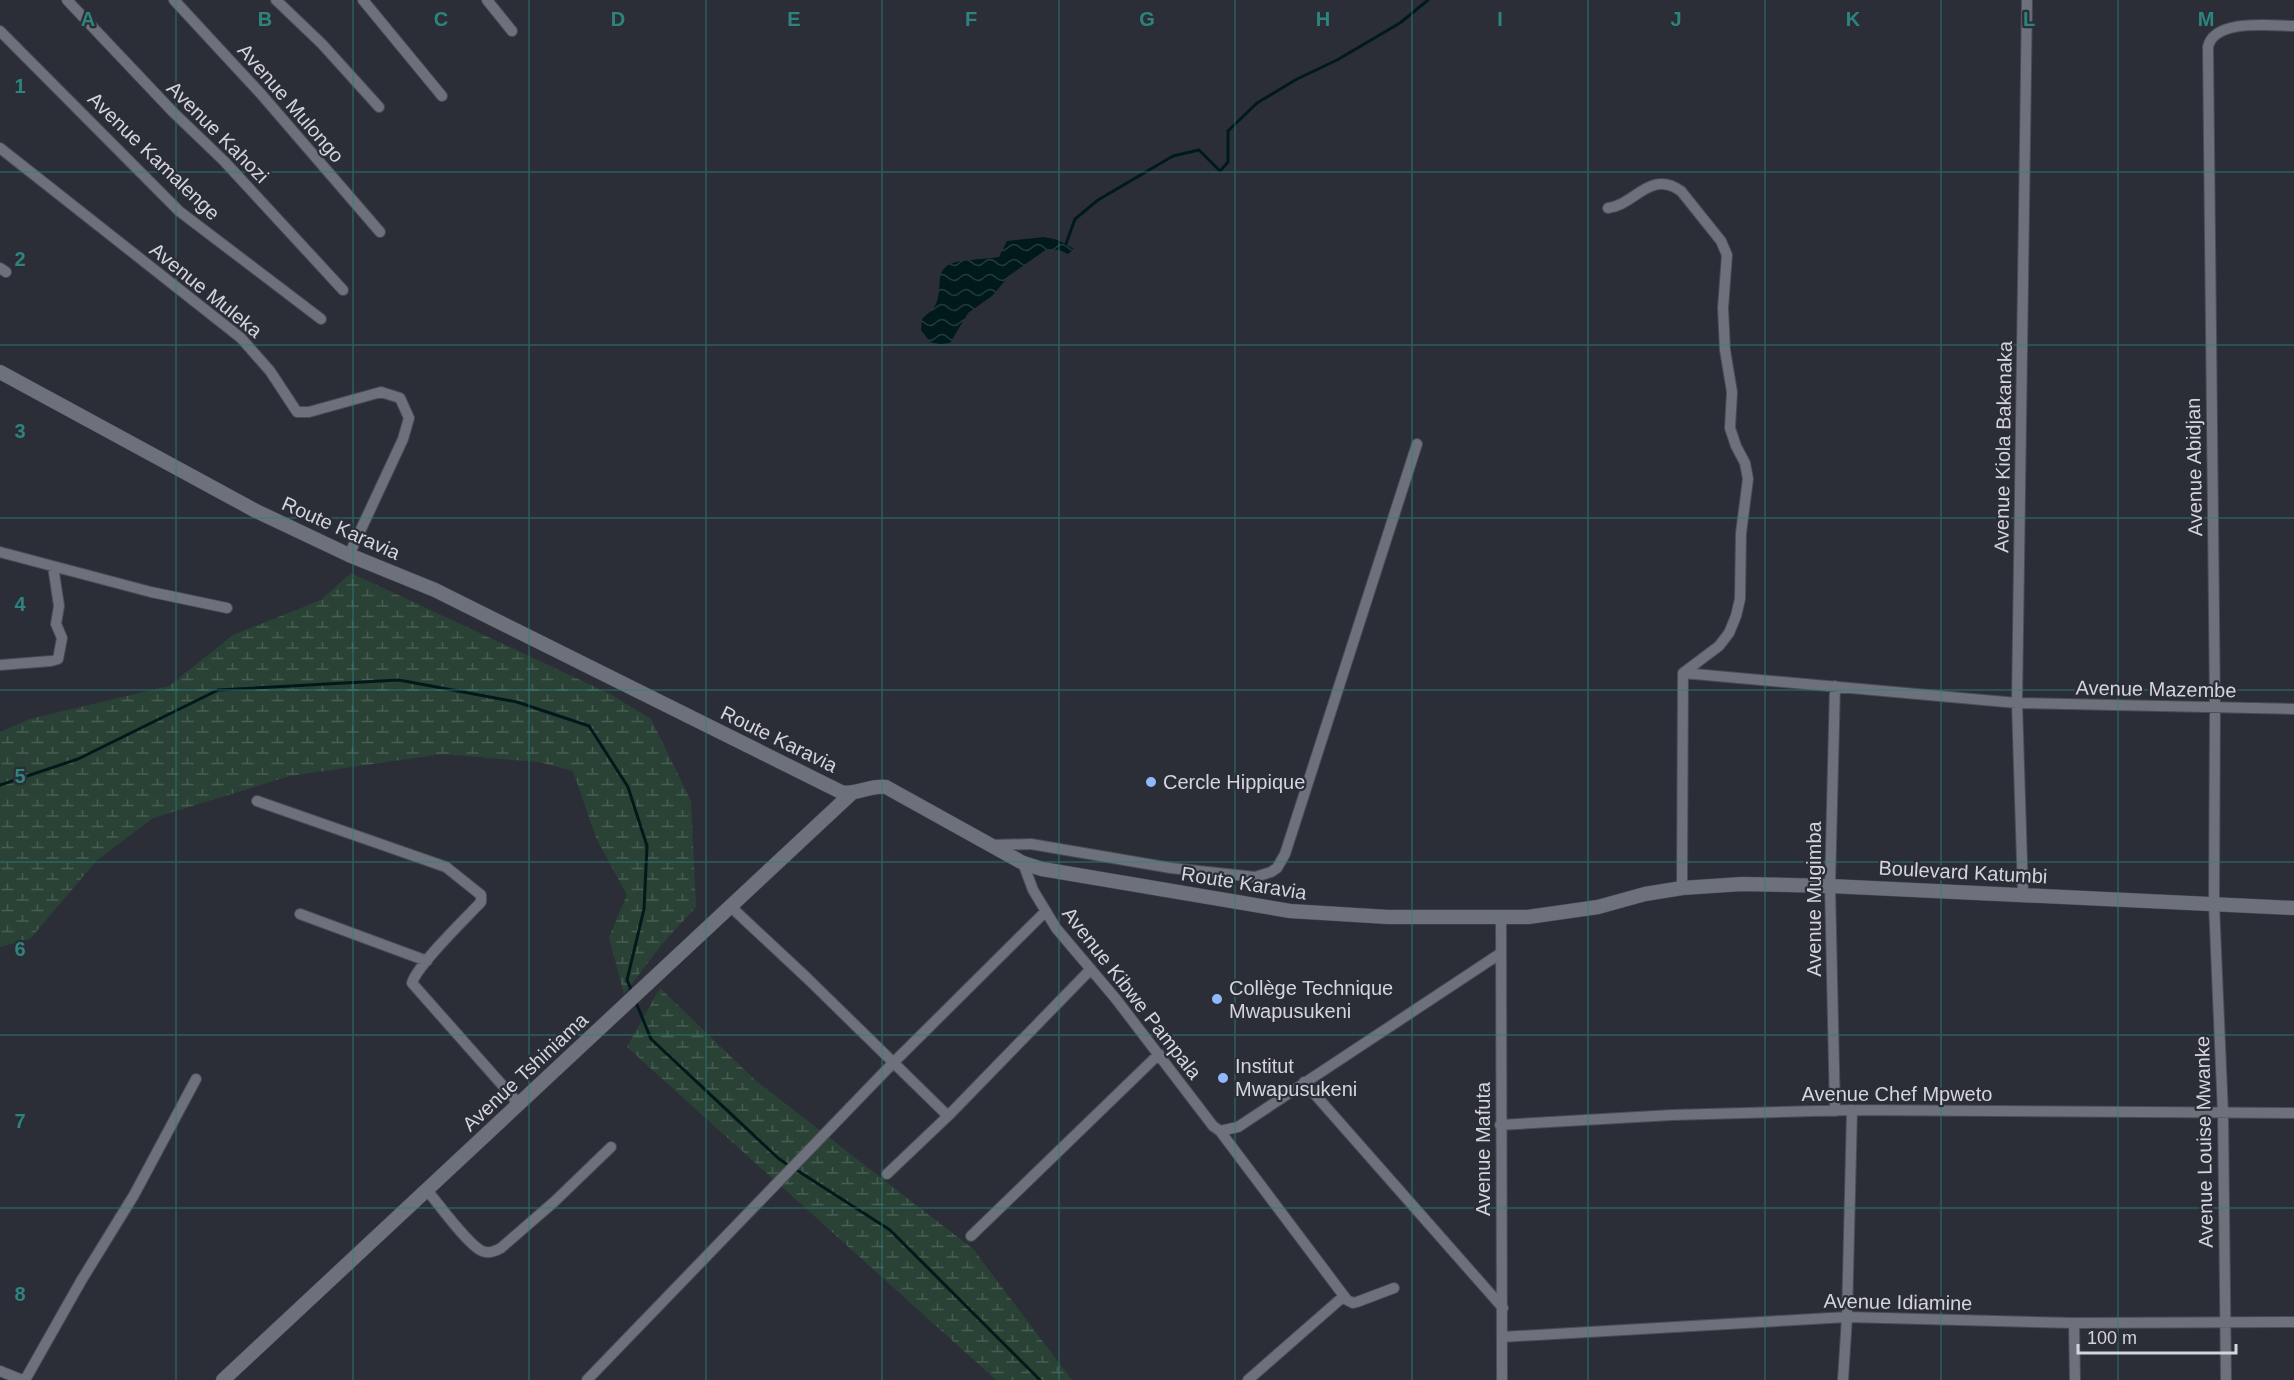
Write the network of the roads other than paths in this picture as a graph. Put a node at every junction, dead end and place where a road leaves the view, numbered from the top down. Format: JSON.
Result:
{"nodes":[{"id":1,"x":68,"y":0,"type":"edge"},
{"id":2,"x":174,"y":0,"type":"edge"},
{"id":3,"x":276,"y":0,"type":"edge"},
{"id":4,"x":363,"y":0,"type":"edge"},
{"id":5,"x":487,"y":0,"type":"edge"},
{"id":6,"x":2027,"y":0,"type":"edge"},
{"id":7,"x":2294,"y":26,"type":"edge"},
{"id":8,"x":0,"y":31,"type":"edge"},
{"id":9,"x":512,"y":31,"type":"dead end"},
{"id":10,"x":442,"y":96,"type":"dead end"},
{"id":11,"x":379,"y":107,"type":"dead end"},
{"id":12,"x":0,"y":148,"type":"edge"},
{"id":13,"x":1608,"y":208,"type":"dead end"},
{"id":14,"x":380,"y":232,"type":"dead end"},
{"id":15,"x":343,"y":290,"type":"dead end"},
{"id":16,"x":321,"y":319,"type":"dead end"},
{"id":17,"x":0,"y":372,"type":"edge"},
{"id":18,"x":1417,"y":444,"type":"dead end"},
{"id":19,"x":0,"y":552,"type":"edge"},
{"id":20,"x":349,"y":555,"type":"junction"},
{"id":21,"x":53,"y":566,"type":"junction"},
{"id":22,"x":226,"y":608,"type":"dead end"},
{"id":23,"x":0,"y":665,"type":"edge"},
{"id":24,"x":1683,"y":674,"type":"junction"},
{"id":25,"x":1835,"y":686,"type":"junction"},
{"id":26,"x":2017,"y":703,"type":"junction"},
{"id":27,"x":2215,"y":708,"type":"junction"},
{"id":28,"x":2294,"y":709,"type":"edge"},
{"id":29,"x":828,"y":786,"type":"junction"},
{"id":30,"x":853,"y":792,"type":"junction"},
{"id":31,"x":257,"y":801,"type":"dead end"},
{"id":32,"x":835,"y":810,"type":"junction"},
{"id":33,"x":992,"y":845,"type":"junction"},
{"id":34,"x":1023,"y":863,"type":"junction"},
{"id":35,"x":1830,"y":886,"type":"junction"},
{"id":36,"x":1682,"y":888,"type":"junction"},
{"id":37,"x":2023,"y":894,"type":"junction"},
{"id":38,"x":1632,"y":897,"type":"joint"},
{"id":39,"x":2214,"y":904,"type":"junction"},
{"id":40,"x":731,"y":907,"type":"junction"},
{"id":41,"x":2294,"y":908,"type":"edge"},
{"id":42,"x":1045,"y":912,"type":"junction"},
{"id":43,"x":300,"y":914,"type":"dead end"},
{"id":44,"x":1501,"y":918,"type":"junction"},
{"id":45,"x":1501,"y":953,"type":"junction"},
{"id":46,"x":427,"y":961,"type":"junction"},
{"id":47,"x":1091,"y":969,"type":"junction"},
{"id":48,"x":1159,"y":1054,"type":"junction"},
{"id":49,"x":893,"y":1063,"type":"junction"},
{"id":50,"x":196,"y":1079,"type":"dead end"},
{"id":51,"x":1304,"y":1082,"type":"junction"},
{"id":52,"x":519,"y":1104,"type":"junction"},
{"id":53,"x":1852,"y":1110,"type":"junction"},
{"id":54,"x":1835,"y":1111,"type":"junction"},
{"id":55,"x":2294,"y":1113,"type":"edge"},
{"id":56,"x":2223,"y":1114,"type":"junction"},
{"id":57,"x":948,"y":1116,"type":"junction"},
{"id":58,"x":1500,"y":1125,"type":"junction"},
{"id":59,"x":1220,"y":1131,"type":"junction"},
{"id":60,"x":611,"y":1147,"type":"dead end"},
{"id":61,"x":887,"y":1174,"type":"dead end"},
{"id":62,"x":426,"y":1189,"type":"junction"},
{"id":63,"x":971,"y":1236,"type":"dead end"},
{"id":64,"x":1394,"y":1288,"type":"dead end"},
{"id":65,"x":1344,"y":1296,"type":"junction"},
{"id":66,"x":1503,"y":1308,"type":"junction"},
{"id":67,"x":1847,"y":1317,"type":"junction"},
{"id":68,"x":2294,"y":1322,"type":"edge"},
{"id":69,"x":2074,"y":1323,"type":"junction"},
{"id":70,"x":2225,"y":1323,"type":"junction"},
{"id":71,"x":1502,"y":1338,"type":"junction"},
{"id":72,"x":0,"y":1371,"type":"edge"},
{"id":73,"x":23,"y":1380,"type":"edge"},
{"id":74,"x":223,"y":1380,"type":"edge"},
{"id":75,"x":587,"y":1380,"type":"edge"},
{"id":76,"x":1248,"y":1380,"type":"edge"},
{"id":77,"x":1502,"y":1380,"type":"edge"},
{"id":78,"x":1843,"y":1380,"type":"edge"},
{"id":79,"x":2075,"y":1380,"type":"edge"},
{"id":80,"x":2226,"y":1380,"type":"edge"}],
"edges":[{"from":1,"to":15,"type":"street","name":"Avenue Kahozi"},
{"from":2,"to":14,"type":"street","name":"Avenue Mulongo"},
{"from":3,"to":11,"type":"street"},
{"from":4,"to":10,"type":"street"},
{"from":5,"to":9,"type":"street"},
{"from":6,"to":26,"type":"street","name":"Avenue Kiola Bakanaka"},
{"from":7,"to":27,"type":"street","name":"Avenue Abidjan"},
{"from":8,"to":16,"type":"street","name":"Avenue Kamalenge"},
{"from":12,"to":20,"type":"street","name":"Avenue Muleka"},
{"from":13,"to":24,"type":"street"},
{"from":17,"to":20,"type":"street","name":"Route Karavia"},
{"from":18,"to":33,"type":"street"},
{"from":19,"to":21,"type":"street"},
{"from":20,"to":29,"type":"street","name":"Route Karavia"},
{"from":21,"to":22,"type":"street"},
{"from":21,"to":23,"type":"street"},
{"from":24,"to":25,"type":"street","name":"Avenue Mazembe"},
{"from":24,"to":36,"type":"street"},
{"from":25,"to":26,"type":"street","name":"Avenue Mazembe"},
{"from":25,"to":35,"type":"street","name":"Avenue Mugimba"},
{"from":26,"to":27,"type":"street","name":"Avenue Mazembe"},
{"from":26,"to":37,"type":"street","name":"Avenue Kiola Bakanaka"},
{"from":27,"to":28,"type":"street","name":"Avenue Mazembe"},
{"from":27,"to":39,"type":"street","name":"Avenue Abidjan"},
{"from":29,"to":30,"type":"street","name":"Route Karavia"},
{"from":29,"to":32,"type":"street"},
{"from":30,"to":32,"type":"street","name":"Avenue Tshiniama"},
{"from":30,"to":33,"type":"street","name":"Route Karavia"},
{"from":31,"to":46,"type":"street"},
{"from":32,"to":40,"type":"street","name":"Avenue Tshiniama"},
{"from":33,"to":34,"type":"street","name":"Route Karavia"},
{"from":34,"to":42,"type":"street","name":"Avenue Kibwe Pampala"},
{"from":34,"to":44,"type":"street","name":"Route Karavia"},
{"from":35,"to":36,"type":"street","name":"Boulevard Katumbi"},
{"from":35,"to":37,"type":"street","name":"Boulevard Katumbi"},
{"from":35,"to":54,"type":"street","name":"Avenue Mugimba"},
{"from":36,"to":38,"type":"street","name":"Boulevard Katumbi"},
{"from":37,"to":39,"type":"street","name":"Boulevard Katumbi"},
{"from":38,"to":44,"type":"street","name":"Route Karavia"},
{"from":39,"to":41,"type":"street","name":"Boulevard Katumbi"},
{"from":39,"to":56,"type":"street","name":"Avenue Louise Mwanke"},
{"from":40,"to":49,"type":"street"},
{"from":40,"to":52,"type":"street","name":"Avenue Tshiniama"},
{"from":42,"to":47,"type":"street","name":"Avenue Kibwe Pampala"},
{"from":42,"to":49,"type":"street"},
{"from":43,"to":46,"type":"street"},
{"from":44,"to":45,"type":"street","name":"Avenue Mafuta"},
{"from":45,"to":51,"type":"street"},
{"from":45,"to":58,"type":"street","name":"Avenue Mafuta"},
{"from":46,"to":52,"type":"street"},
{"from":47,"to":48,"type":"street","name":"Avenue Kibwe Pampala"},
{"from":47,"to":57,"type":"street"},
{"from":48,"to":59,"type":"street","name":"Avenue Kibwe Pampala"},
{"from":48,"to":63,"type":"street"},
{"from":49,"to":57,"type":"street"},
{"from":49,"to":75,"type":"street"},
{"from":50,"to":73,"type":"street"},
{"from":51,"to":59,"type":"street"},
{"from":51,"to":66,"type":"street"},
{"from":52,"to":62,"type":"street","name":"Avenue Tshiniama"},
{"from":53,"to":54,"type":"street","name":"Avenue Chef Mpweto"},
{"from":53,"to":56,"type":"street","name":"Avenue Chef Mpweto"},
{"from":53,"to":67,"type":"street"},
{"from":54,"to":58,"type":"street","name":"Avenue Chef Mpweto"},
{"from":55,"to":56,"type":"street","name":"Avenue Chef Mpweto"},
{"from":56,"to":70,"type":"street","name":"Avenue Louise Mwanke"},
{"from":57,"to":61,"type":"street"},
{"from":58,"to":66,"type":"street","name":"Avenue Mafuta"},
{"from":59,"to":65,"type":"street","name":"Avenue Kibwe Pampala"},
{"from":60,"to":62,"type":"street"},
{"from":62,"to":74,"type":"street","name":"Avenue Tshiniama"},
{"from":64,"to":65,"type":"street"},
{"from":65,"to":76,"type":"street"},
{"from":66,"to":71,"type":"street","name":"Avenue Mafuta"},
{"from":67,"to":69,"type":"street","name":"Avenue Idiamine"},
{"from":67,"to":71,"type":"street","name":"Avenue Idiamine"},
{"from":67,"to":78,"type":"street"},
{"from":68,"to":70,"type":"street","name":"Avenue Idiamine"},
{"from":69,"to":70,"type":"street","name":"Avenue Idiamine"},
{"from":69,"to":79,"type":"street"},
{"from":70,"to":80,"type":"street","name":"Avenue Louise Mwanke"},
{"from":71,"to":77,"type":"street","name":"Avenue Mafuta"},
{"from":72,"to":73,"type":"street"}]}
